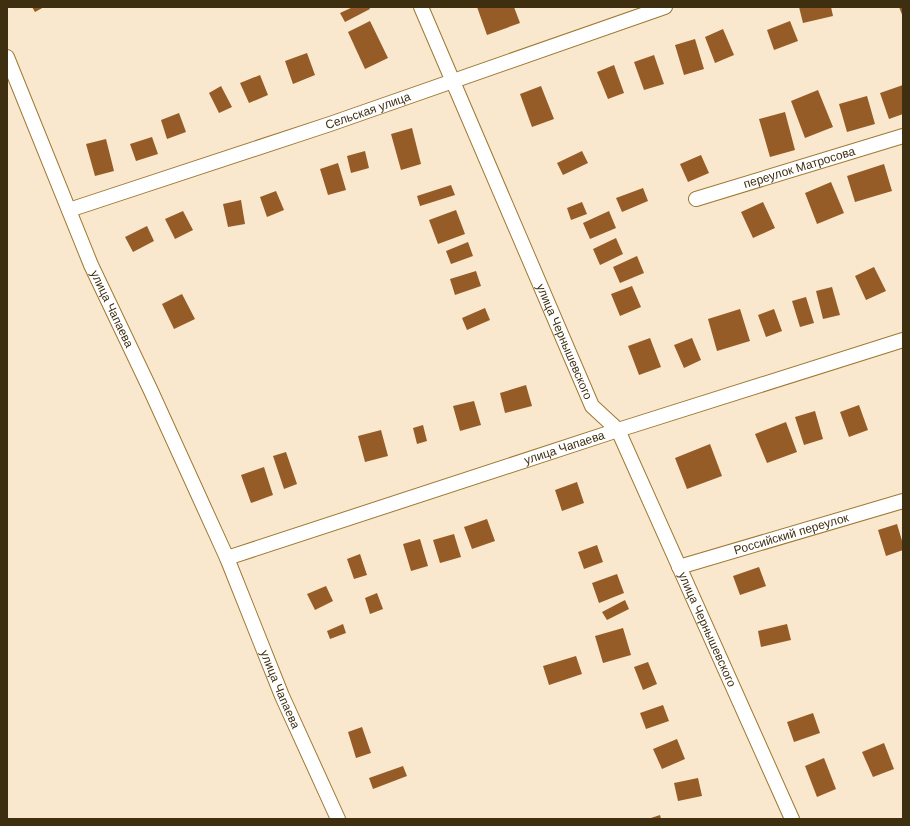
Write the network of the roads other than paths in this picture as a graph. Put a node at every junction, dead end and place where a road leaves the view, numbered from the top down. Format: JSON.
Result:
{"nodes":[{"id":1,"x":421,"y":7,"type":"edge"},
{"id":2,"x":665,"y":7,"type":"edge"},
{"id":3,"x":7,"y":57,"type":"edge"},
{"id":4,"x":452,"y":82,"type":"junction"},
{"id":5,"x":903,"y":136,"type":"edge"},
{"id":6,"x":696,"y":199,"type":"dead end"},
{"id":7,"x":69,"y":210,"type":"junction"},
{"id":8,"x":903,"y":340,"type":"edge"},
{"id":9,"x":618,"y":430,"type":"junction"},
{"id":10,"x":903,"y":501,"type":"edge"},
{"id":11,"x":227,"y":558,"type":"junction"},
{"id":12,"x":679,"y":567,"type":"junction"},
{"id":13,"x":338,"y":819,"type":"edge"},
{"id":14,"x":792,"y":819,"type":"edge"}],
"edges":[{"from":1,"to":4,"type":"street","name":"улица Чернышевского"},
{"from":2,"to":4,"type":"street","name":"Сельская улица"},
{"from":3,"to":7,"type":"street","name":"улица Чапаева"},
{"from":4,"to":7,"type":"street","name":"Сельская улица"},
{"from":4,"to":9,"type":"street","name":"улица Чернышевского"},
{"from":5,"to":6,"type":"street","name":"переулок Матросова"},
{"from":7,"to":11,"type":"street","name":"улица Чапаева"},
{"from":8,"to":9,"type":"street","name":"улица Чапаева"},
{"from":9,"to":11,"type":"street","name":"улица Чапаева"},
{"from":9,"to":12,"type":"street","name":"улица Чернышевского"},
{"from":10,"to":12,"type":"street","name":"Российский переулок"},
{"from":11,"to":13,"type":"street","name":"улица Чапаева"},
{"from":12,"to":14,"type":"street","name":"улица Чернышевского"}]}
